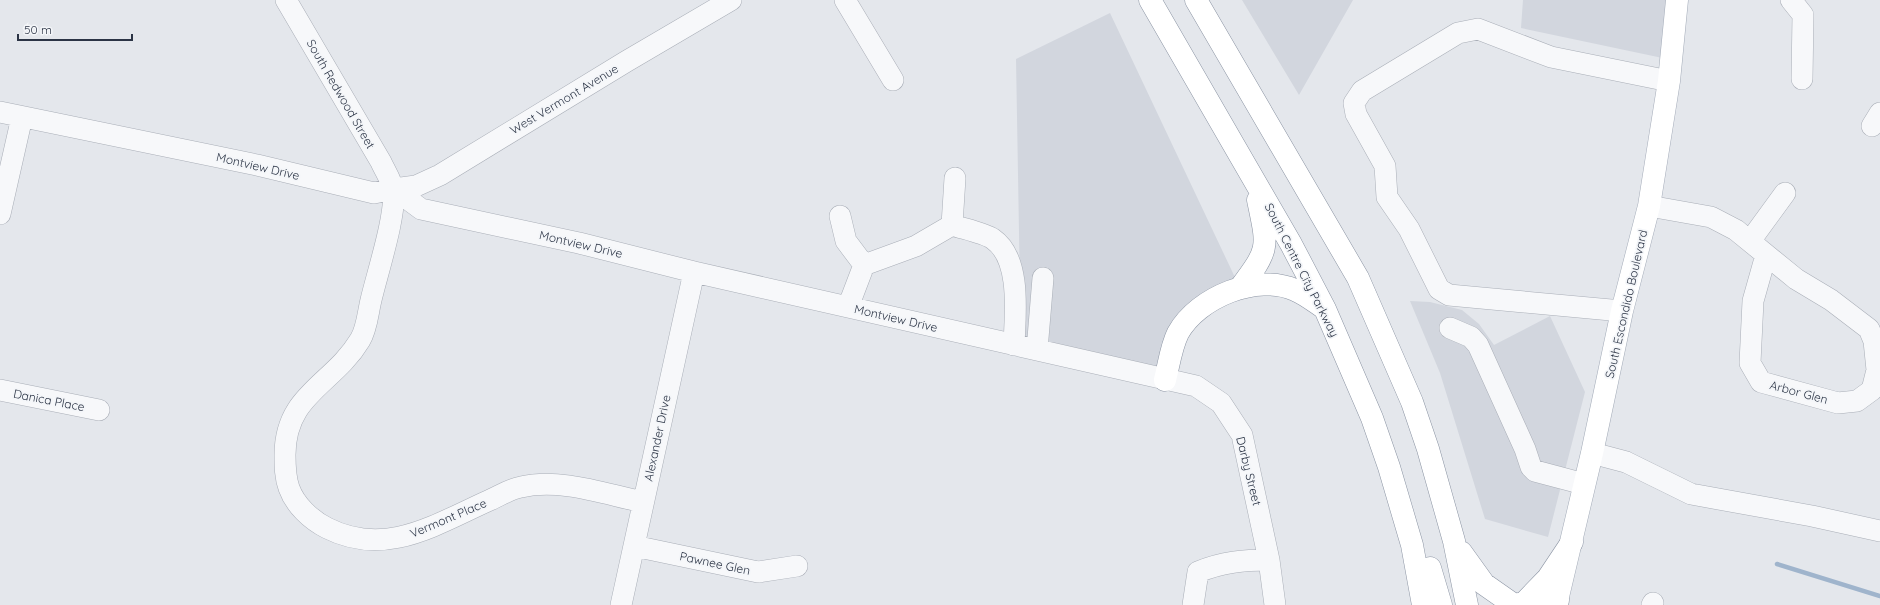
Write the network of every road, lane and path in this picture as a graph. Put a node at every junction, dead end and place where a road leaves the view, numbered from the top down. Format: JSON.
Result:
{"nodes":[{"id":1,"x":286,"y":0,"type":"edge"},
{"id":2,"x":731,"y":0,"type":"edge"},
{"id":3,"x":845,"y":0,"type":"edge"},
{"id":4,"x":1150,"y":0,"type":"edge"},
{"id":5,"x":1196,"y":0,"type":"edge"},
{"id":6,"x":1677,"y":0,"type":"edge"},
{"id":7,"x":1791,"y":0,"type":"edge"},
{"id":8,"x":1802,"y":79,"type":"dead end"},
{"id":9,"x":893,"y":80,"type":"dead end"},
{"id":10,"x":1669,"y":81,"type":"junction"},
{"id":11,"x":0,"y":112,"type":"edge"},
{"id":12,"x":22,"y":117,"type":"junction"},
{"id":13,"x":955,"y":178,"type":"dead end"},
{"id":14,"x":1254,"y":179,"type":"junction"},
{"id":15,"x":394,"y":189,"type":"junction"},
{"id":16,"x":1785,"y":193,"type":"dead end"},
{"id":17,"x":1649,"y":206,"type":"junction"},
{"id":18,"x":0,"y":214,"type":"edge"},
{"id":19,"x":840,"y":216,"type":"dead end"},
{"id":20,"x":952,"y":225,"type":"junction"},
{"id":21,"x":1750,"y":241,"type":"junction"},
{"id":22,"x":1766,"y":254,"type":"junction"},
{"id":23,"x":864,"y":265,"type":"junction"},
{"id":24,"x":694,"y":272,"type":"junction"},
{"id":25,"x":1043,"y":278,"type":"dead end"},
{"id":26,"x":1240,"y":288,"type":"junction"},
{"id":27,"x":848,"y":307,"type":"junction"},
{"id":28,"x":1325,"y":309,"type":"junction"},
{"id":29,"x":1622,"y":311,"type":"junction"},
{"id":30,"x":1450,"y":328,"type":"dead end"},
{"id":31,"x":1014,"y":345,"type":"junction"},
{"id":32,"x":1037,"y":350,"type":"junction"},
{"id":33,"x":1165,"y":380,"type":"junction"},
{"id":34,"x":0,"y":390,"type":"edge"},
{"id":35,"x":99,"y":410,"type":"dead end"},
{"id":36,"x":1592,"y":453,"type":"junction"},
{"id":37,"x":1584,"y":484,"type":"junction"},
{"id":38,"x":643,"y":502,"type":"junction"},
{"id":39,"x":1406,"y":522,"type":"junction"},
{"id":40,"x":1880,"y":531,"type":"edge"},
{"id":41,"x":1454,"y":541,"type":"junction"},
{"id":42,"x":1572,"y":542,"type":"junction"},
{"id":43,"x":634,"y":546,"type":"junction"},
{"id":44,"x":1270,"y":560,"type":"junction"},
{"id":45,"x":797,"y":566,"type":"dead end"},
{"id":46,"x":1557,"y":602,"type":"edge"},
{"id":47,"x":621,"y":605,"type":"edge"},
{"id":48,"x":1193,"y":605,"type":"edge"},
{"id":49,"x":1275,"y":605,"type":"edge"},
{"id":50,"x":1423,"y":605,"type":"edge"},
{"id":51,"x":1441,"y":605,"type":"edge"},
{"id":52,"x":1467,"y":605,"type":"edge"},
{"id":53,"x":1517,"y":605,"type":"edge"}],
"edges":[{"from":1,"to":15,"type":"street","name":"South Redwood Street"},
{"from":2,"to":15,"type":"street","name":"West Vermont Avenue"},
{"from":3,"to":9,"type":"street"},
{"from":4,"to":14,"type":"main road","name":"South Centre City Parkway"},
{"from":5,"to":41,"type":"main road"},
{"from":6,"to":10,"type":"main road","name":"South Escondido Boulevard"},
{"from":7,"to":8,"type":"street"},
{"from":10,"to":17,"type":"main road","name":"South Escondido Boulevard"},
{"from":10,"to":29,"type":"street"},
{"from":11,"to":12,"type":"street","name":"Montview Drive"},
{"from":12,"to":15,"type":"street","name":"Montview Drive"},
{"from":12,"to":18,"type":"street"},
{"from":13,"to":20,"type":"street"},
{"from":14,"to":26,"type":"main road"},
{"from":14,"to":28,"type":"main road","name":"South Centre City Parkway"},
{"from":15,"to":24,"type":"street","name":"Montview Drive"},
{"from":15,"to":38,"type":"street","name":"Vermont Place"},
{"from":16,"to":21,"type":"street"},
{"from":17,"to":21,"type":"street","name":"Arbor Glen"},
{"from":17,"to":29,"type":"main road","name":"South Escondido Boulevard"},
{"from":19,"to":23,"type":"street"},
{"from":20,"to":23,"type":"street"},
{"from":20,"to":31,"type":"street"},
{"from":21,"to":22,"type":"street","name":"Arbor Glen"},
{"from":22,"to":22,"type":"street","name":"Arbor Glen"},
{"from":23,"to":27,"type":"street"},
{"from":24,"to":27,"type":"street","name":"Montview Drive"},
{"from":24,"to":38,"type":"street","name":"Alexander Drive"},
{"from":25,"to":32,"type":"street"},
{"from":26,"to":28,"type":"main road"},
{"from":26,"to":33,"type":"main road"},
{"from":27,"to":31,"type":"street","name":"Montview Drive"},
{"from":28,"to":39,"type":"main road","name":"South Centre City Parkway"},
{"from":29,"to":36,"type":"main road","name":"South Escondido Boulevard"},
{"from":30,"to":37,"type":"street"},
{"from":31,"to":32,"type":"street","name":"Montview Drive"},
{"from":32,"to":33,"type":"street","name":"Montview Drive"},
{"from":33,"to":44,"type":"street","name":"Darby Street"},
{"from":34,"to":35,"type":"street","name":"Danica Place"},
{"from":36,"to":37,"type":"main road","name":"South Escondido Boulevard"},
{"from":36,"to":40,"type":"street"},
{"from":37,"to":42,"type":"main road","name":"South Escondido Boulevard"},
{"from":38,"to":43,"type":"street","name":"Alexander Drive"},
{"from":39,"to":50,"type":"main road","name":"South Centre City Parkway"},
{"from":39,"to":51,"type":"main road"},
{"from":41,"to":52,"type":"main road"},
{"from":41,"to":53,"type":"main road"},
{"from":42,"to":46,"type":"main road","name":"South Escondido Boulevard"},
{"from":42,"to":53,"type":"main road"},
{"from":43,"to":45,"type":"street","name":"Pawnee Glen"},
{"from":43,"to":47,"type":"street","name":"Alexander Drive"},
{"from":44,"to":48,"type":"street"},
{"from":44,"to":49,"type":"street","name":"Darby Street"},
{"from":46,"to":53,"type":"main road"}]}
